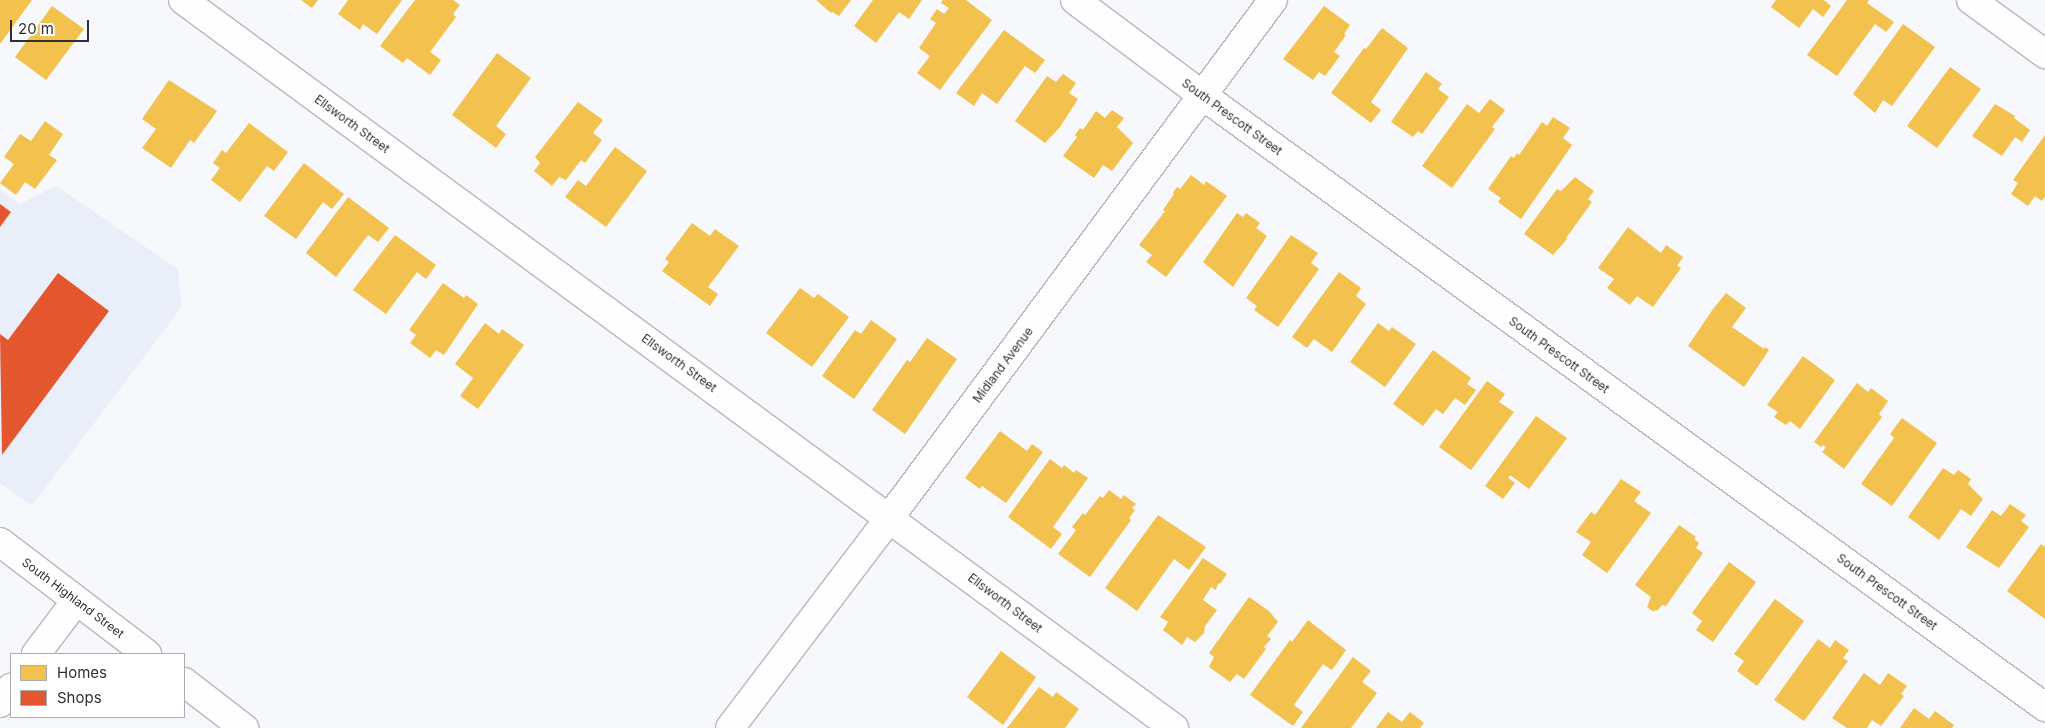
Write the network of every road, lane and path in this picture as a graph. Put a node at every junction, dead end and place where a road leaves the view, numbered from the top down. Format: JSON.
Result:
{"nodes":[{"id":1,"x":183,"y":0,"type":"edge"},
{"id":2,"x":1075,"y":0,"type":"edge"},
{"id":3,"x":1273,"y":0,"type":"edge"},
{"id":4,"x":1971,"y":0,"type":"edge"},
{"id":5,"x":2045,"y":54,"type":"edge"},
{"id":6,"x":1202,"y":95,"type":"junction"},
{"id":7,"x":890,"y":518,"type":"junction"},
{"id":8,"x":0,"y":542,"type":"edge"},
{"id":9,"x":76,"y":601,"type":"junction"},
{"id":10,"x":37,"y":653,"type":"edge"},
{"id":11,"x":146,"y":653,"type":"edge"},
{"id":12,"x":185,"y":683,"type":"edge"},
{"id":13,"x":10,"y":689,"type":"edge"},
{"id":14,"x":0,"y":703,"type":"edge"},
{"id":15,"x":2045,"y":707,"type":"edge"},
{"id":16,"x":244,"y":728,"type":"edge"},
{"id":17,"x":730,"y":728,"type":"edge"},
{"id":18,"x":1174,"y":728,"type":"edge"}],
"edges":[{"from":1,"to":7,"type":"street","name":"Ellsworth Street"},
{"from":2,"to":6,"type":"street","name":"South Prescott Street"},
{"from":3,"to":6,"type":"street","name":"Midland Avenue"},
{"from":4,"to":5,"type":"street"},
{"from":6,"to":7,"type":"street","name":"Midland Avenue"},
{"from":6,"to":15,"type":"street","name":"South Prescott Street"},
{"from":7,"to":17,"type":"street","name":"Midland Avenue"},
{"from":7,"to":18,"type":"street","name":"Ellsworth Street"},
{"from":8,"to":9,"type":"street","name":"South Highland Street"},
{"from":9,"to":10,"type":"street"},
{"from":9,"to":11,"type":"street","name":"South Highland Street"},
{"from":12,"to":16,"type":"street"},
{"from":13,"to":14,"type":"street"}]}
